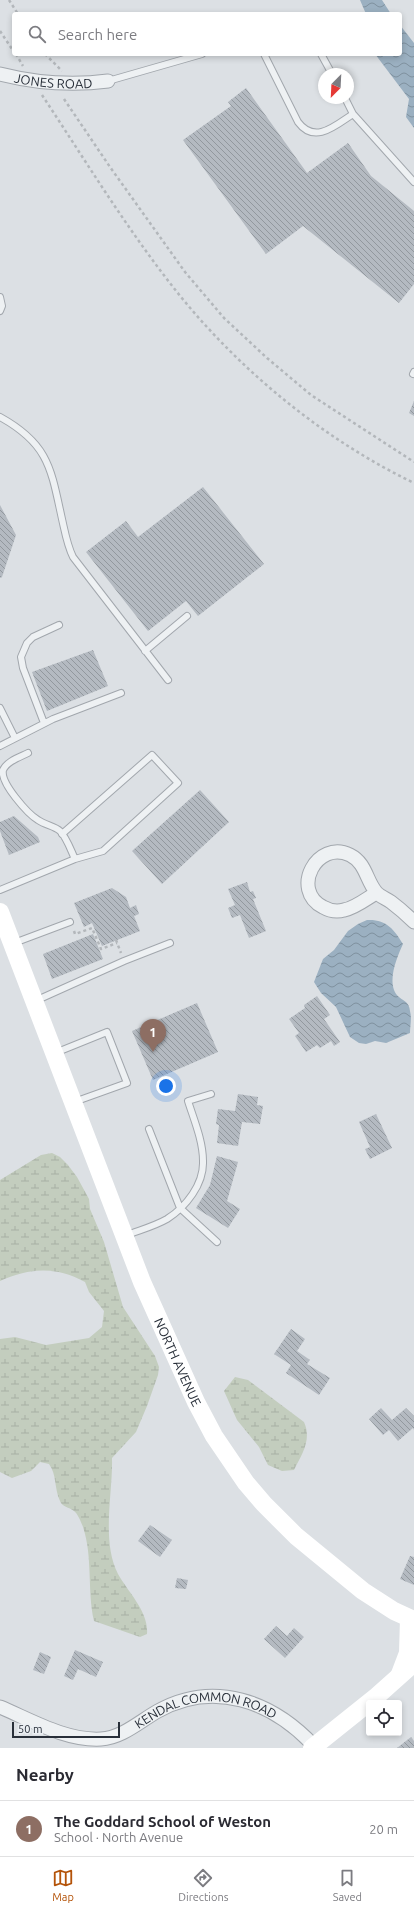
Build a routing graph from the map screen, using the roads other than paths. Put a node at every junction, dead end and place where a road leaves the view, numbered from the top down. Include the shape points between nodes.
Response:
1 (195, 56) edge
2 (265, 56) edge
3 (322, 56) edge
4 (329, 68) edge
5 (0, 74) edge
6 (108, 81) joint
7 (348, 104) edge
8 (353, 114) junction
9 (414, 182) edge
10 (0, 298) edge
11 (0, 310) edge
12 (0, 417) edge
13 (187, 616) dead end
14 (59, 625) dead end
15 (145, 651) junction
16 (168, 680) dead end
17 (121, 693) dead end
18 (0, 708) edge
19 (2, 719) edge
20 (44, 723) junction
21 (15, 738) junction
22 (0, 746) edge
23 (28, 753) dead end
24 (62, 834) junction
25 (75, 859) junction
26 (0, 890) edge
27 (376, 893) junction
28 (0, 912) edge
29 (70, 922) road end
30 (414, 922) edge
31 (9, 941) junction
32 (170, 943) dead end
33 (34, 1002) junction
34 (54, 1054) junction
35 (211, 1094) dead end
36 (72, 1103) junction
37 (149, 1129) dead end
38 (180, 1208) junction
39 (123, 1237) junction
40 (217, 1242) dead end
41 (412, 1619) edge
42 (414, 1663) edge
43 (397, 1678) junction
44 (0, 1707) edge
45 (313, 1747) edge

1 - 6 lane
2 - 8 lane via 298,122 305,130 322,133
3 - 4 lane
5 - 6 street, JONES ROAD via 33,81 71,84
7 - 8 lane
8 - 9 lane
10 - 11 lane
12 - 15 lane via 17,428 46,460 52,474 70,550 77,563
13 - 15 lane
14 - 20 lane via 32,637 21,657
15 - 16 lane
17 - 20 lane
18 - 19 lane
19 - 21 lane
20 - 21 lane
21 - 22 lane
23 - 24 lane via 4,767 4,782 31,815
24 - 25 lane
24 - 25 lane via 152,755 178,783 102,851
25 - 26 lane
27 - 27 street via 364,868 349,855 336,852 323,856 310,871 308,884 312,896 326,909 345,910
27 - 30 street via 398,907
28 - 31 main road, NORTH AVENUE
29 - 31 lane
31 - 33 main road, NORTH AVENUE
32 - 33 lane
33 - 34 main road, NORTH AVENUE
34 - 36 main road, NORTH AVENUE
34 - 36 lane via 106,1032 127,1083
35 - 38 lane via 188,1101 200,1140 203,1169 197,1187
36 - 39 main road, NORTH AVENUE
37 - 38 lane
38 - 39 lane via 161,1222
38 - 40 lane
39 - 41 main road, NORTH AVENUE via 196,1402 242,1478 268,1509 324,1561 374,1599
41 - 43 main road via 408,1653
42 - 43 main road
43 - 45 main road
44 - 45 street, KENDAL COMMON ROAD via 73,1736 102,1739 127,1730 159,1710 180,1701 205,1695 226,1696 248,1702 273,1714 297,1730

